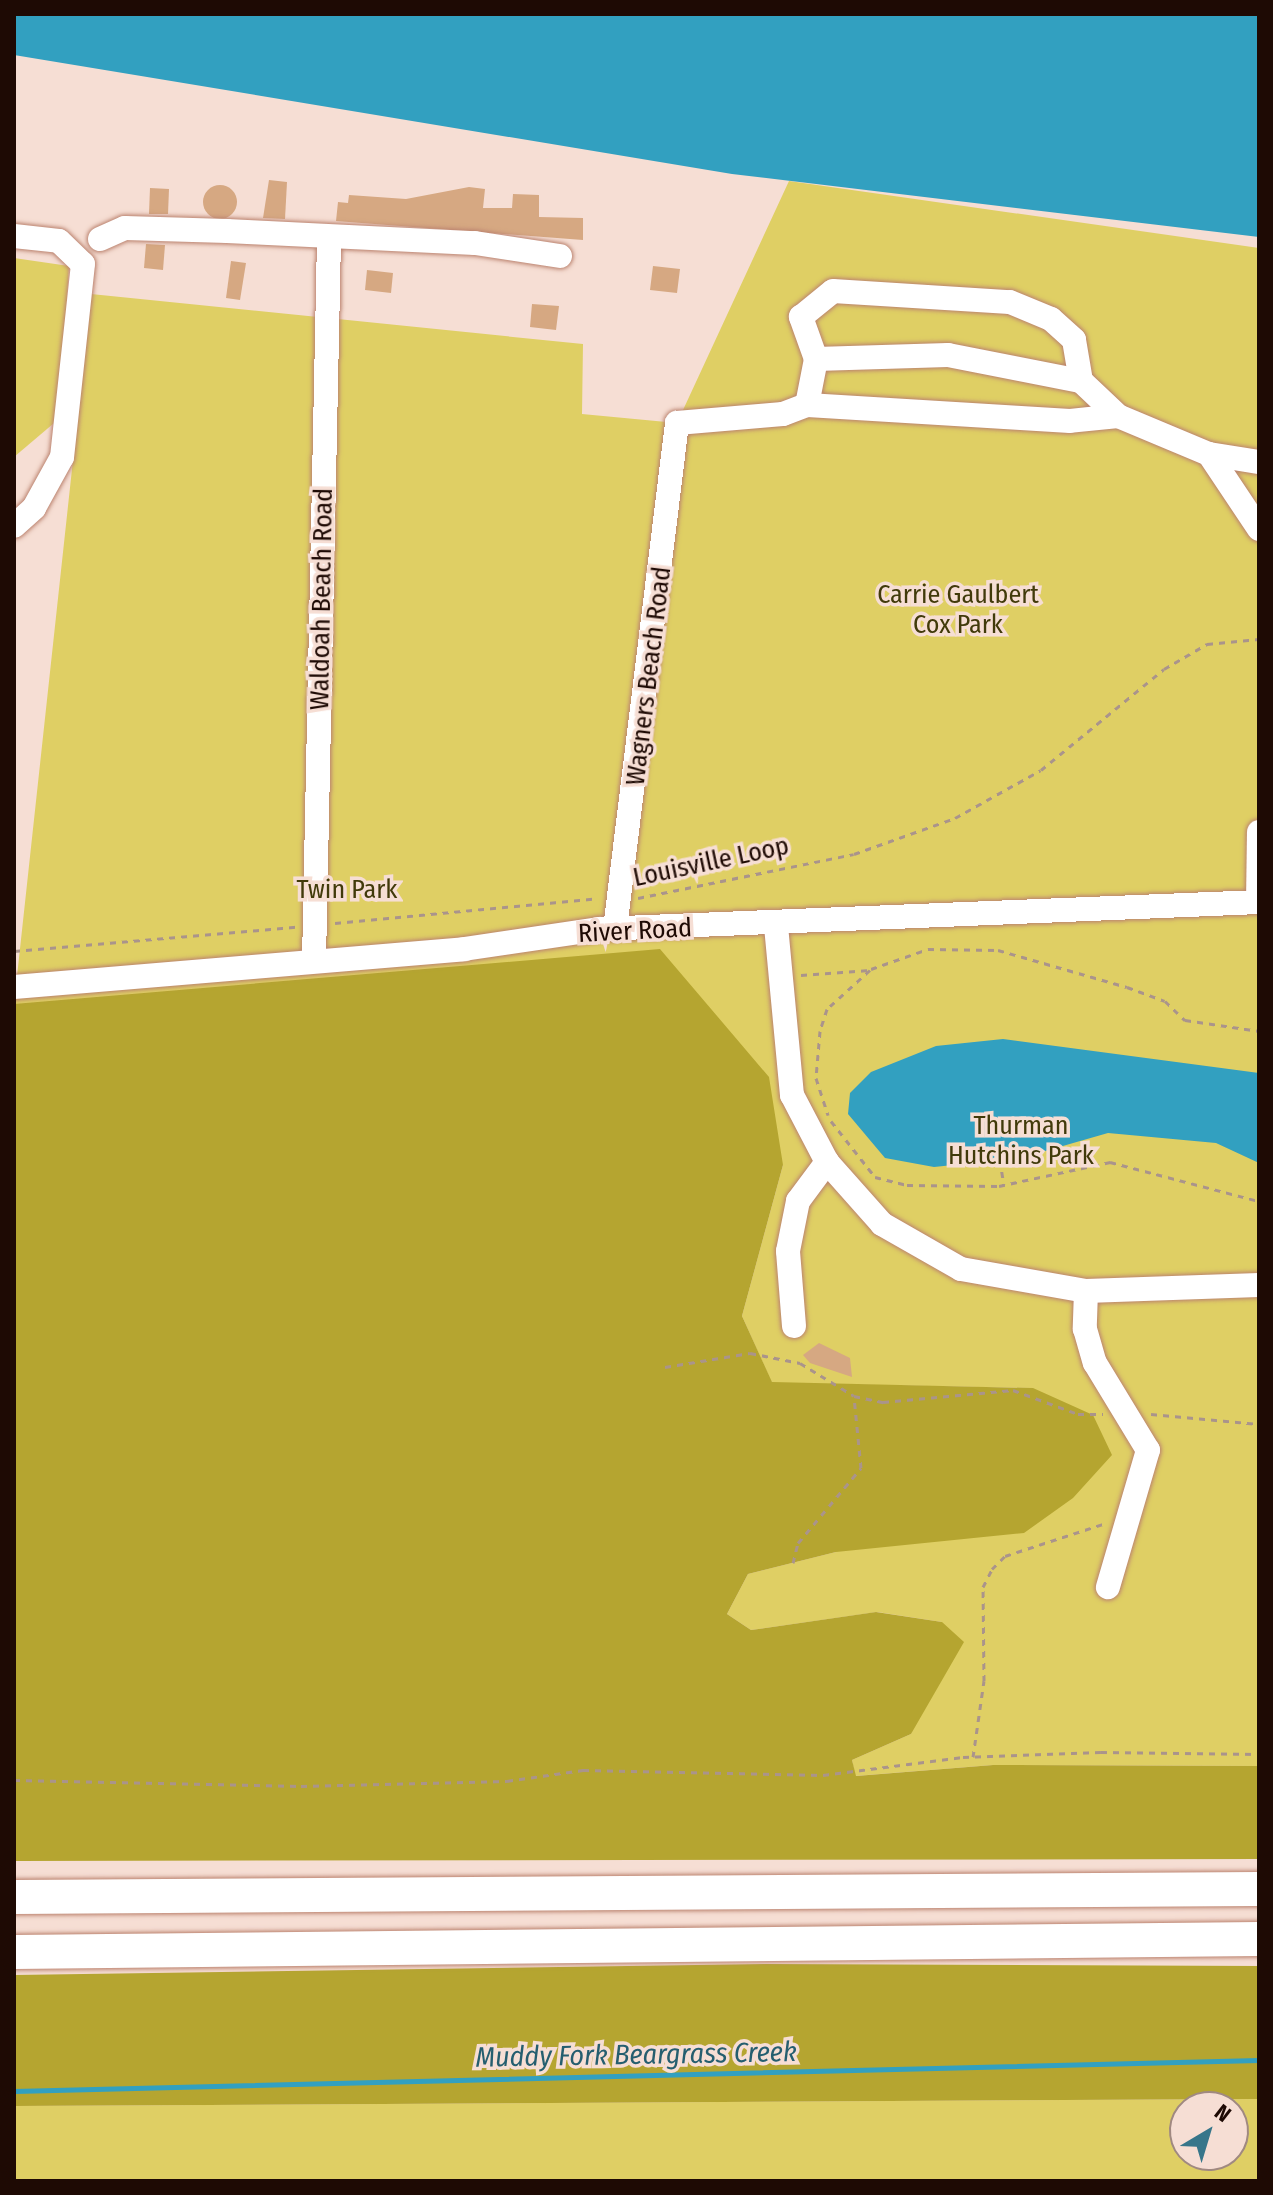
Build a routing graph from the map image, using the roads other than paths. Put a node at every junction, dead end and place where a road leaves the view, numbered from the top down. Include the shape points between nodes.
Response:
1 (14, 236) edge
2 (329, 237) junction
3 (100, 239) dead end
4 (560, 256) dead end
5 (816, 359) junction
6 (1081, 381) junction
7 (807, 405) junction
8 (1118, 416) junction
9 (1209, 454) junction
10 (1259, 462) edge
11 (1257, 520) edge
12 (14, 526) edge
13 (1259, 832) edge
14 (1259, 902) edge
15 (776, 926) junction
16 (615, 929) junction
17 (314, 961) junction
18 (14, 987) edge
19 (827, 1162) junction
20 (1259, 1285) edge
21 (1086, 1291) junction
22 (794, 1326) dead end
23 (1108, 1587) dead end
24 (1259, 1889) edge
25 (14, 1897) edge
26 (1259, 1939) edge
27 (14, 1952) edge

1 - 12 street via 59,241 83,264 62,457 34,508
2 - 3 street via 125,228
2 - 4 street via 542,248
2 - 17 street, Waldoah Beach Road
5 - 6 street via 948,355
5 - 6 street via 801,317 833,291 1010,302 1051,319 1074,340
5 - 7 street
6 - 8 street
7 - 8 street via 1070,421
7 - 16 street, Wagners Beach Road via 783,414 677,423
8 - 9 street
9 - 10 street
9 - 11 street
13 - 14 street
14 - 15 street, River Road
15 - 16 street, River Road
15 - 19 street via 792,1095
16 - 17 street, River Road
17 - 18 street, River Road
19 - 21 street via 882,1224 961,1269
19 - 22 street via 798,1201 788,1251
20 - 21 street
21 - 23 street via 1085,1329 1095,1363 1148,1450
24 - 25 highway
26 - 27 highway

